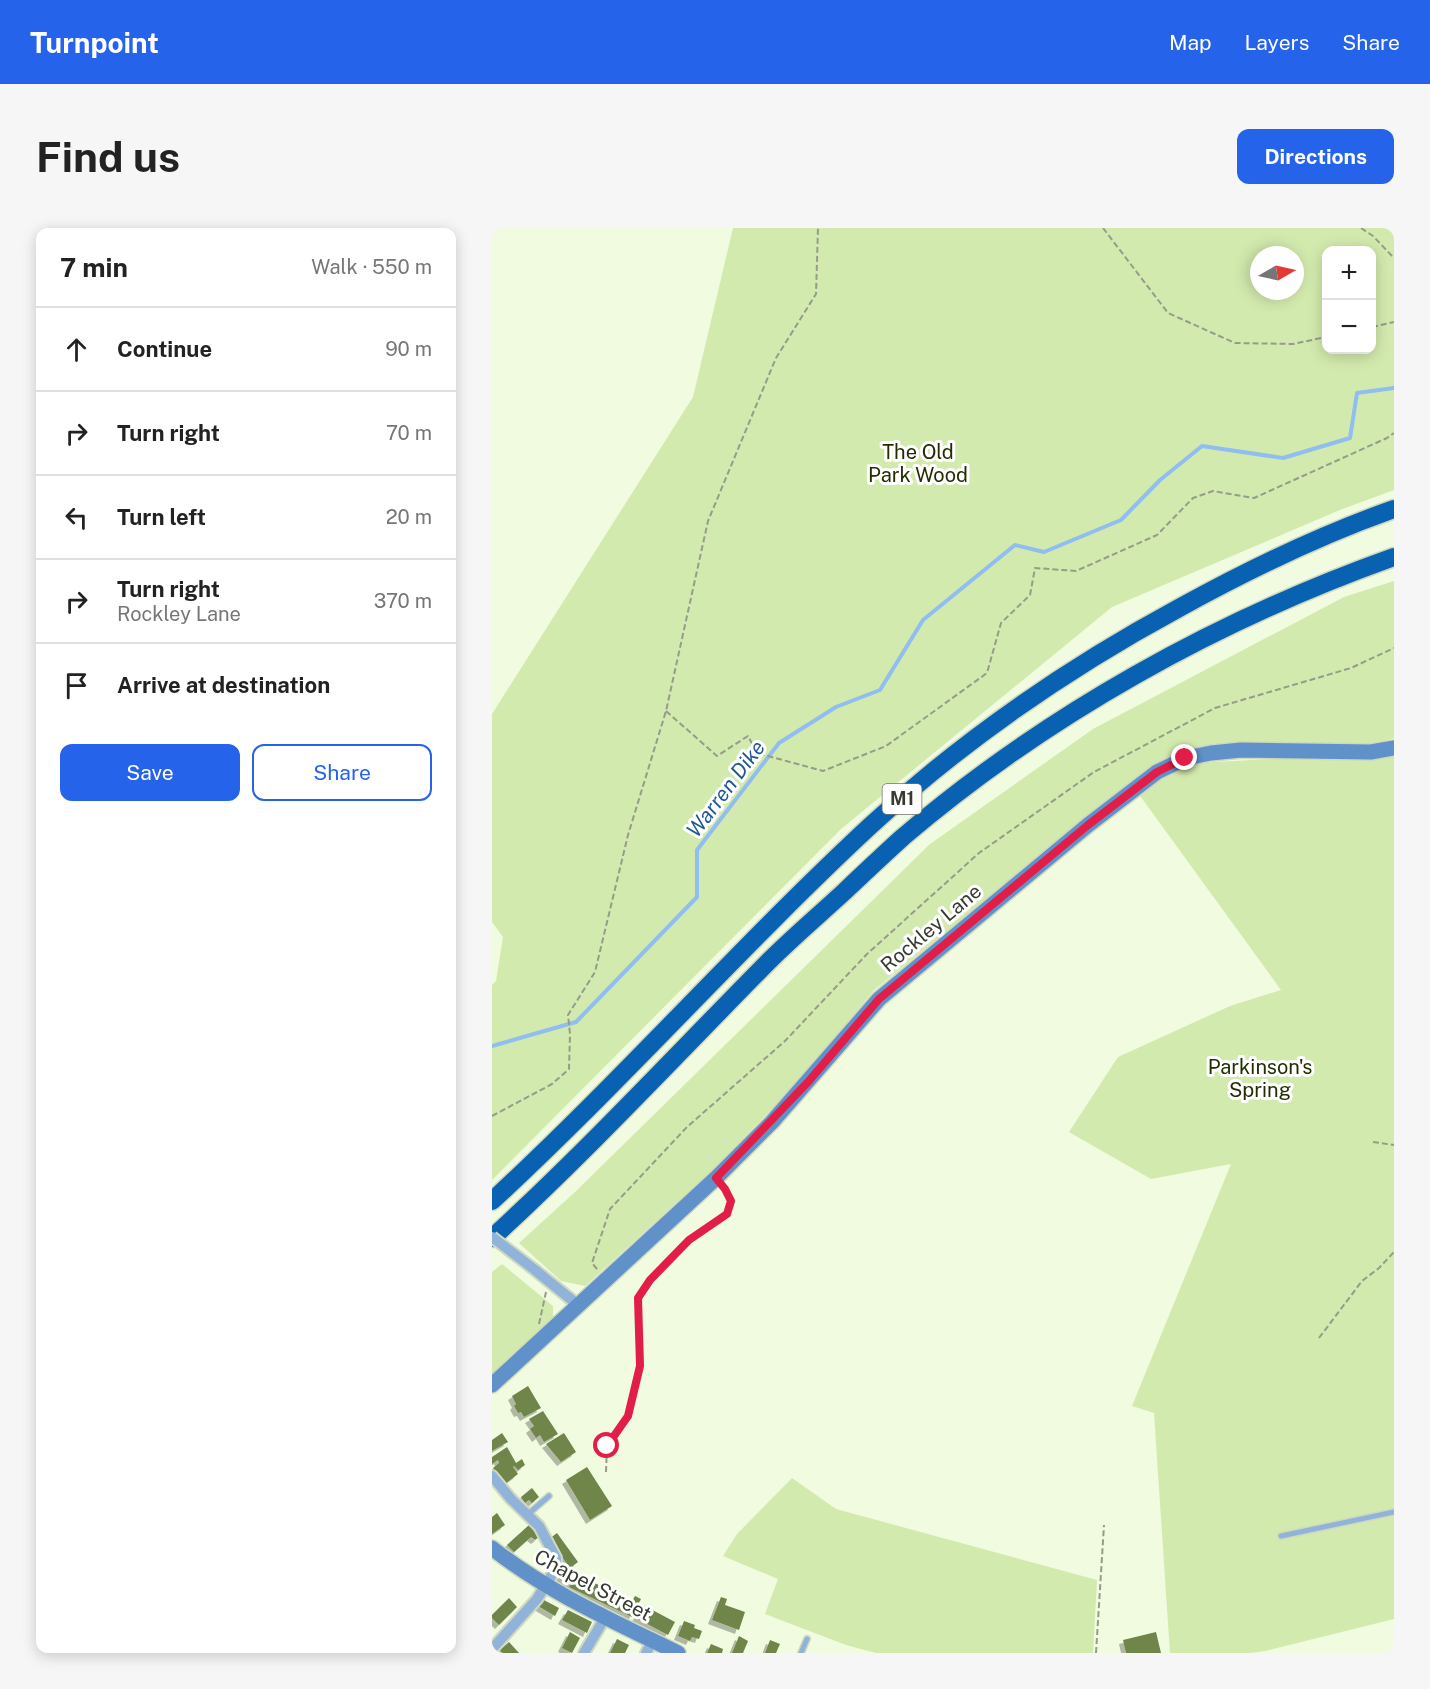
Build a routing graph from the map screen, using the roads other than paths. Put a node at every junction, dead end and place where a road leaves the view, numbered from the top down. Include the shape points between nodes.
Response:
1 (1394, 509) edge
2 (1394, 557) edge
3 (1394, 748) edge
4 (492, 1201) edge
5 (492, 1238) edge
6 (578, 1305) junction
7 (492, 1385) edge
8 (492, 1476) edge
9 (549, 1496) dead end
10 (1394, 1512) edge
11 (527, 1515) junction
12 (1281, 1536) dead end
13 (492, 1548) edge
14 (545, 1586) junction
15 (606, 1616) junction
16 (807, 1639) dead end
17 (650, 1647) edge
18 (492, 1649) edge
19 (584, 1653) edge
20 (678, 1653) edge
21 (801, 1653) edge

1 - 4 highway, M1 via 1223,583 1061,678 961,750 871,825 755,936 544,1153
2 - 5 highway, M1 via 1235,623 1152,667 1057,723 957,795 903,837 770,960 557,1178
3 - 6 street, Rockley Lane via 1371,752 1211,753 1185,758 1157,772 879,999 808,1082 716,1178
5 - 6 street, bridge
6 - 7 street, Rockley Lane
8 - 11 street
9 - 11 lane
10 - 12 lane
11 - 14 street via 539,1526 556,1558 555,1570
13 - 14 street, Chapel Street
14 - 15 street, Chapel Street
14 - 18 street
15 - 17 street, Chapel Street
15 - 19 street
16 - 21 lane
17 - 20 street, Chapel Street

